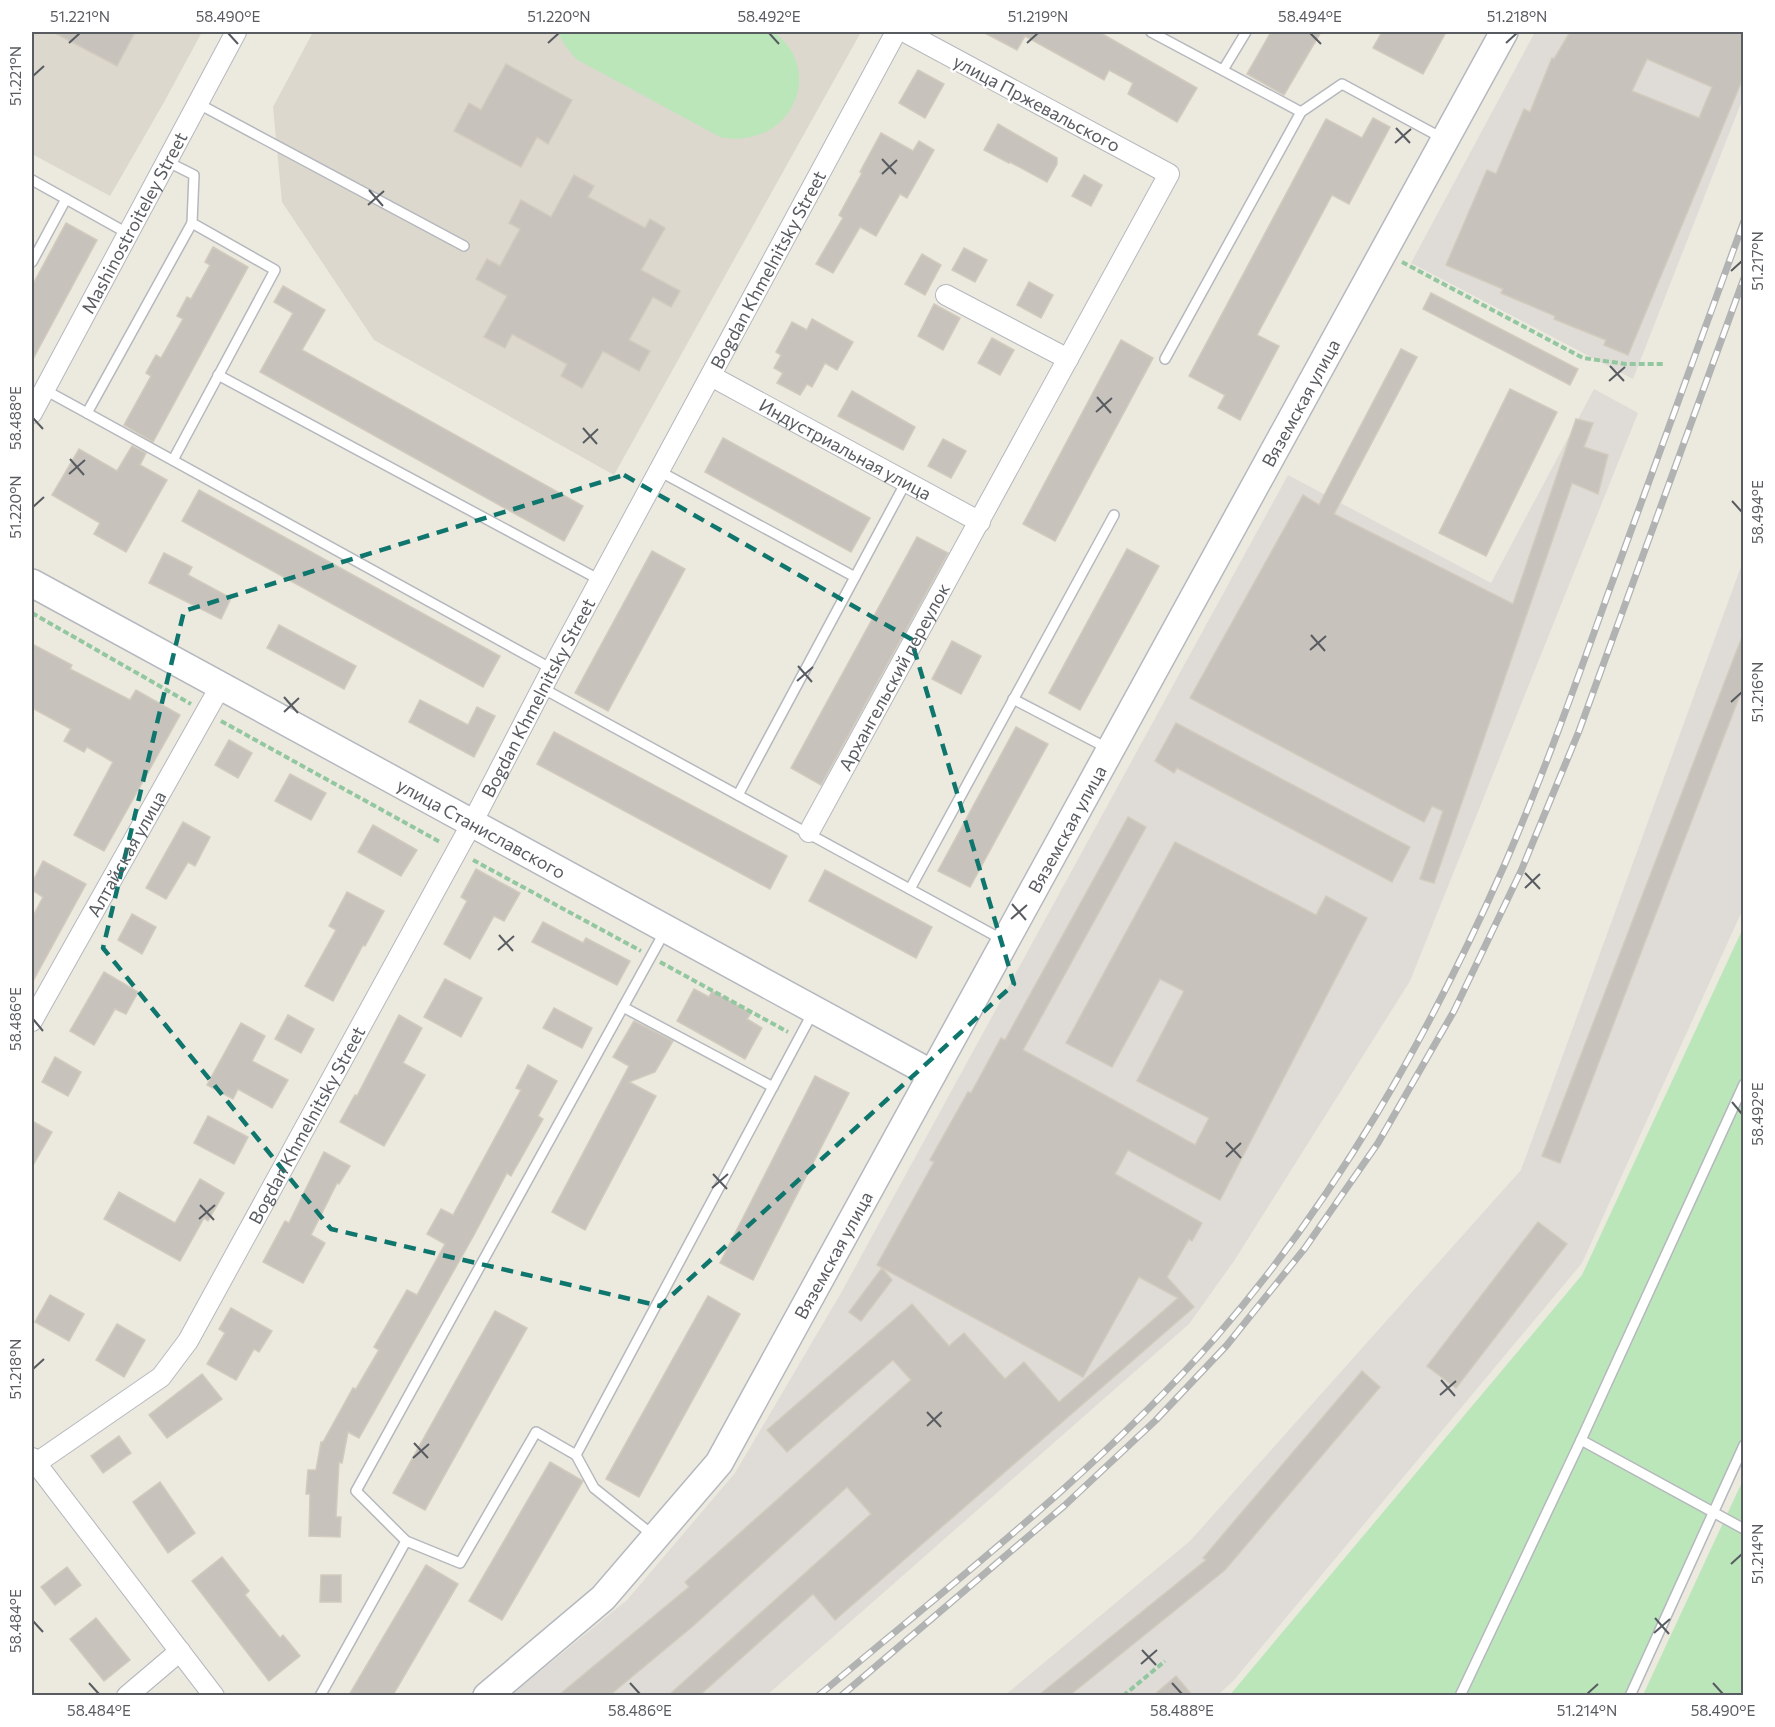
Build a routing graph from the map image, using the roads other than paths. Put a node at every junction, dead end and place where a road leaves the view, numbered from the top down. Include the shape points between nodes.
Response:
1 (236, 32) edge
2 (896, 32) edge
3 (905, 32) edge
4 (1151, 32) edge
5 (1246, 32) edge
6 (1504, 32) edge
7 (1223, 70) junction
8 (197, 103) junction
9 (1301, 112) junction
10 (1445, 140) junction
11 (166, 161) junction
12 (1168, 174) joint
13 (32, 180) edge
14 (66, 199) junction
15 (192, 222) junction
16 (128, 233) junction
17 (464, 246) dead end
18 (32, 262) edge
19 (946, 295) dead end
20 (1068, 359) junction
21 (1165, 359) dead end
22 (218, 375) junction
23 (711, 376) junction
24 (36, 403) edge
25 (87, 413) junction
26 (173, 460) junction
27 (659, 471) junction
28 (906, 482) junction
29 (1114, 515) dead end
30 (980, 522) junction
31 (855, 577) junction
32 (600, 580) junction
33 (32, 583) edge
34 (552, 669) junction
35 (220, 687) junction
36 (542, 688) junction
37 (1013, 699) junction
38 (1110, 749) junction
39 (738, 795) junction
40 (472, 823) junction
41 (809, 832) junction
42 (910, 889) junction
43 (666, 929) junction
44 (1005, 941) junction
45 (623, 1007) junction
46 (814, 1010) junction
47 (32, 1021) edge
48 (932, 1074) junction
49 (1743, 1084) edge
50 (773, 1087) junction
51 (1581, 1440) junction
52 (1743, 1445) edge
53 (576, 1455) junction
54 (33, 1463) edge
55 (1712, 1513) junction
56 (1743, 1529) edge
57 (655, 1537) junction
58 (406, 1541) junction
59 (180, 1651) junction
60 (127, 1695) edge
61 (214, 1695) edge
62 (320, 1695) edge
63 (487, 1695) edge
64 (1460, 1695) edge
65 (1630, 1695) edge

1 - 8 street, Mashinostroiteley Street
2 - 23 street, Bogdan Khmelnitsky Street
3 - 12 street, улица Пржевальского
4 - 7 lane
5 - 7 lane
6 - 10 main road, Вяземская улица
7 - 9 lane
8 - 11 street, Mashinostroiteley Street
8 - 17 lane
9 - 10 lane via 1342,84
9 - 21 lane
10 - 38 main road, Вяземская улица
11 - 15 lane via 194,175
11 - 16 street, Mashinostroiteley Street
12 - 20 street, Архангельский переулок
13 - 14 lane
14 - 16 lane
14 - 18 lane
15 - 22 lane via 275,270
15 - 25 lane
16 - 24 street, Mashinostroiteley Street
19 - 20 street
20 - 30 street, Архангельский переулок
22 - 26 lane
22 - 32 lane
23 - 27 street, Bogdan Khmelnitsky Street
23 - 28 street, Индустриальная улица
24 - 25 lane
25 - 26 lane
26 - 34 lane
27 - 31 lane
27 - 32 street, Bogdan Khmelnitsky Street
28 - 30 street, Индустриальная улица
28 - 31 lane
29 - 37 lane
30 - 41 street, Архангельский переулок
31 - 39 lane
32 - 34 street, Bogdan Khmelnitsky Street
33 - 35 main road, улица Станиславского
34 - 36 street, Bogdan Khmelnitsky Street
35 - 40 main road, улица Станиславского
35 - 47 street, Алтайская улица
36 - 39 lane
36 - 40 street, Bogdan Khmelnitsky Street
37 - 38 lane
37 - 42 lane
38 - 44 main road, Вяземская улица
39 - 41 lane
40 - 43 main road, улица Станиславского
40 - 54 street, Bogdan Khmelnitsky Street via 188,1341 161,1377
41 - 42 lane
42 - 44 lane
43 - 45 lane
43 - 46 main road, улица Станиславского
44 - 48 main road, Вяземская улица
45 - 50 lane
45 - 58 lane via 356,1491
46 - 48 main road, улица Станиславского
46 - 50 lane
48 - 57 main road, Вяземская улица via 719,1463
49 - 51 lane
50 - 53 lane
51 - 55 lane
51 - 64 lane
52 - 55 lane
53 - 57 lane via 594,1488
53 - 58 lane via 536,1432 460,1563
54 - 59 street
55 - 56 lane
55 - 65 lane
57 - 63 main road, Вяземская улица via 603,1598
58 - 62 lane
59 - 60 street
59 - 61 street

